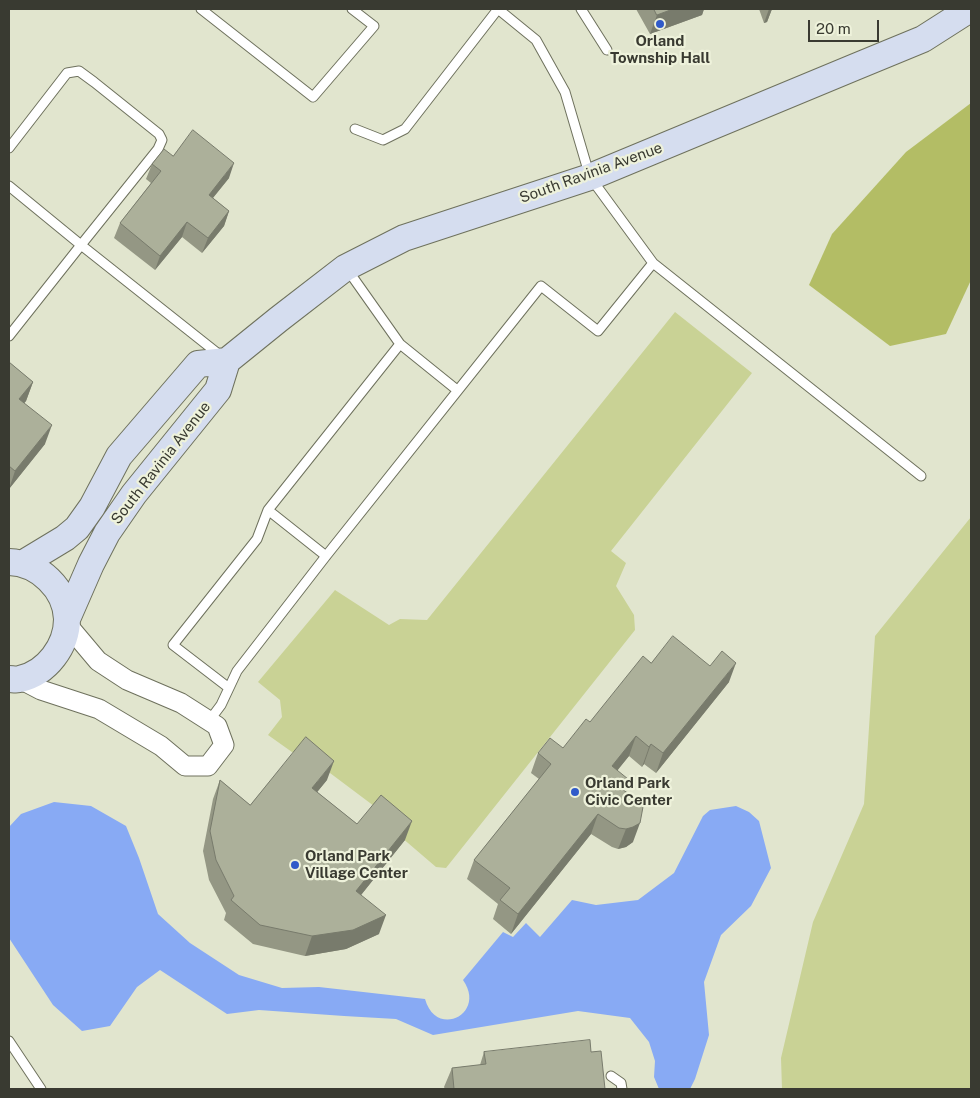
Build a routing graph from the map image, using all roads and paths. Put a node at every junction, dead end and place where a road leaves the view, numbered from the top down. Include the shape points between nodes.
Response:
1 (201, 9) edge
2 (352, 9) edge
3 (498, 9) edge
4 (581, 9) edge
5 (970, 9) edge
6 (607, 50) dead end
7 (355, 129) dead end
8 (9, 148) edge
9 (590, 177) junction
10 (9, 186) edge
11 (81, 245) junction
12 (653, 263) junction
13 (345, 268) junction
14 (9, 336) edge
15 (400, 344) junction
16 (227, 361) junction
17 (457, 390) junction
18 (921, 476) dead end
19 (268, 510) junction
20 (326, 556) junction
21 (13, 562) edge
22 (66, 621) junction
23 (15, 679) edge
24 (229, 688) junction
25 (209, 721) junction
26 (9, 1041) edge
27 (612, 1076) dead end
28 (41, 1089) edge
29 (622, 1089) edge

1 - 2 lane via 313,97 374,26
3 - 7 lane via 405,130 384,140
3 - 9 lane via 536,40 564,92
4 - 6 lane
5 - 9 street, South Ravinia Avenue via 923,38
8 - 11 lane via 68,74 79,71 159,134 162,140 158,149
9 - 12 lane
9 - 13 street, South Ravinia Avenue via 404,238
10 - 11 lane
11 - 14 lane
11 - 16 lane
12 - 17 lane via 598,331 540,286
12 - 18 lane
13 - 15 lane
13 - 16 street, South Ravinia Avenue
15 - 17 lane
15 - 19 lane
16 - 21 street, South Ravinia Avenue via 198,364 119,456 77,528 65,538
16 - 22 street, South Ravinia Avenue via 218,390 134,494 107,533
17 - 20 lane
19 - 20 lane
19 - 24 lane via 257,539 173,645
20 - 24 lane via 237,671
21 - 22 street via 41,572 54,585 63,601
22 - 23 street, South Ravinia Avenue via 64,639 54,657 39,671
22 - 25 street via 98,661 126,680 181,703
23 - 25 street via 99,709 161,746 185,766 208,766 224,745 217,726
24 - 25 lane
26 - 28 lane
27 - 29 lane via 621,1083

